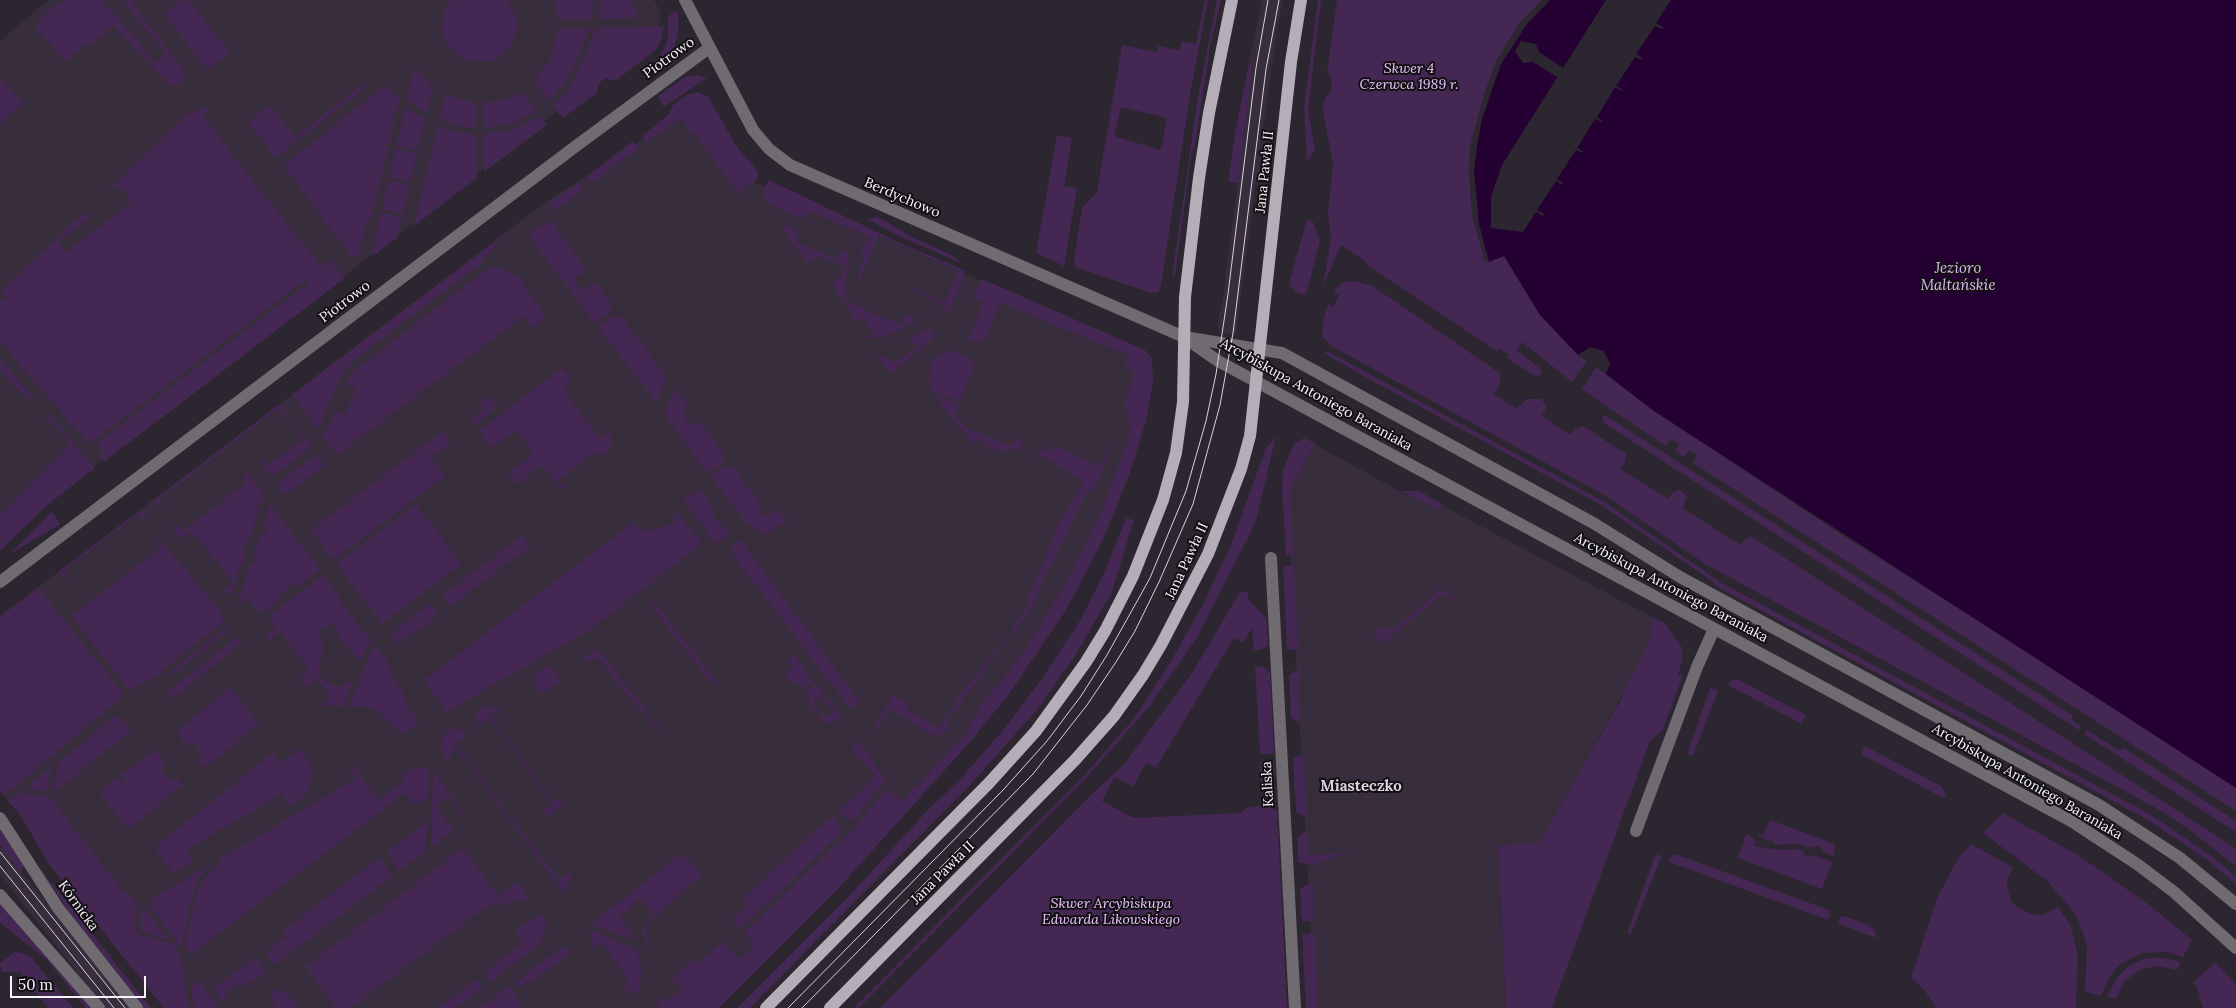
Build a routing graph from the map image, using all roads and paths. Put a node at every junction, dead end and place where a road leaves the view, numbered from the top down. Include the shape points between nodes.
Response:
1 (685, 0) edge
2 (1232, 0) edge
3 (1301, 0) edge
4 (709, 48) junction
5 (1184, 337) junction
6 (1258, 348) junction
7 (1256, 382) junction
8 (1271, 558) dead end
9 (0, 582) edge
10 (1714, 629) junction
11 (0, 818) edge
12 (1636, 831) dead end
13 (0, 895) edge
14 (2236, 904) edge
15 (2236, 948) edge
16 (99, 1008) edge
17 (137, 1008) edge
18 (766, 1008) edge
19 (830, 1008) edge
20 (1296, 1008) edge

1 - 4 street, Berdychowo
2 - 5 main road via 1204,146 1185,297
3 - 6 main road, Jana Pawła II
4 - 5 street, Berdychowo via 753,130 769,150 790,165
4 - 9 street, Piotrowo
5 - 6 street, Arcybiskupa Antoniego Baraniaka
5 - 7 street, Arcybiskupa Antoniego Baraniaka
5 - 18 main road via 1180,426 1163,500 1132,576 1086,662 1015,755
6 - 7 main road, Jana Pawła II
6 - 14 street, Arcybiskupa Antoniego Baraniaka via 1290,357 1595,524 1680,577 2099,805 2180,858
7 - 10 street, Arcybiskupa Antoniego Baraniaka
7 - 19 main road, Jana Pawła II via 1250,436 1226,511 1191,590 1143,675 1114,716 1075,760
8 - 20 street, Kaliska
10 - 12 street
10 - 15 street, Arcybiskupa Antoniego Baraniaka via 2086,830 2174,892
11 - 17 street, Kórnicka via 58,908
13 - 16 street

